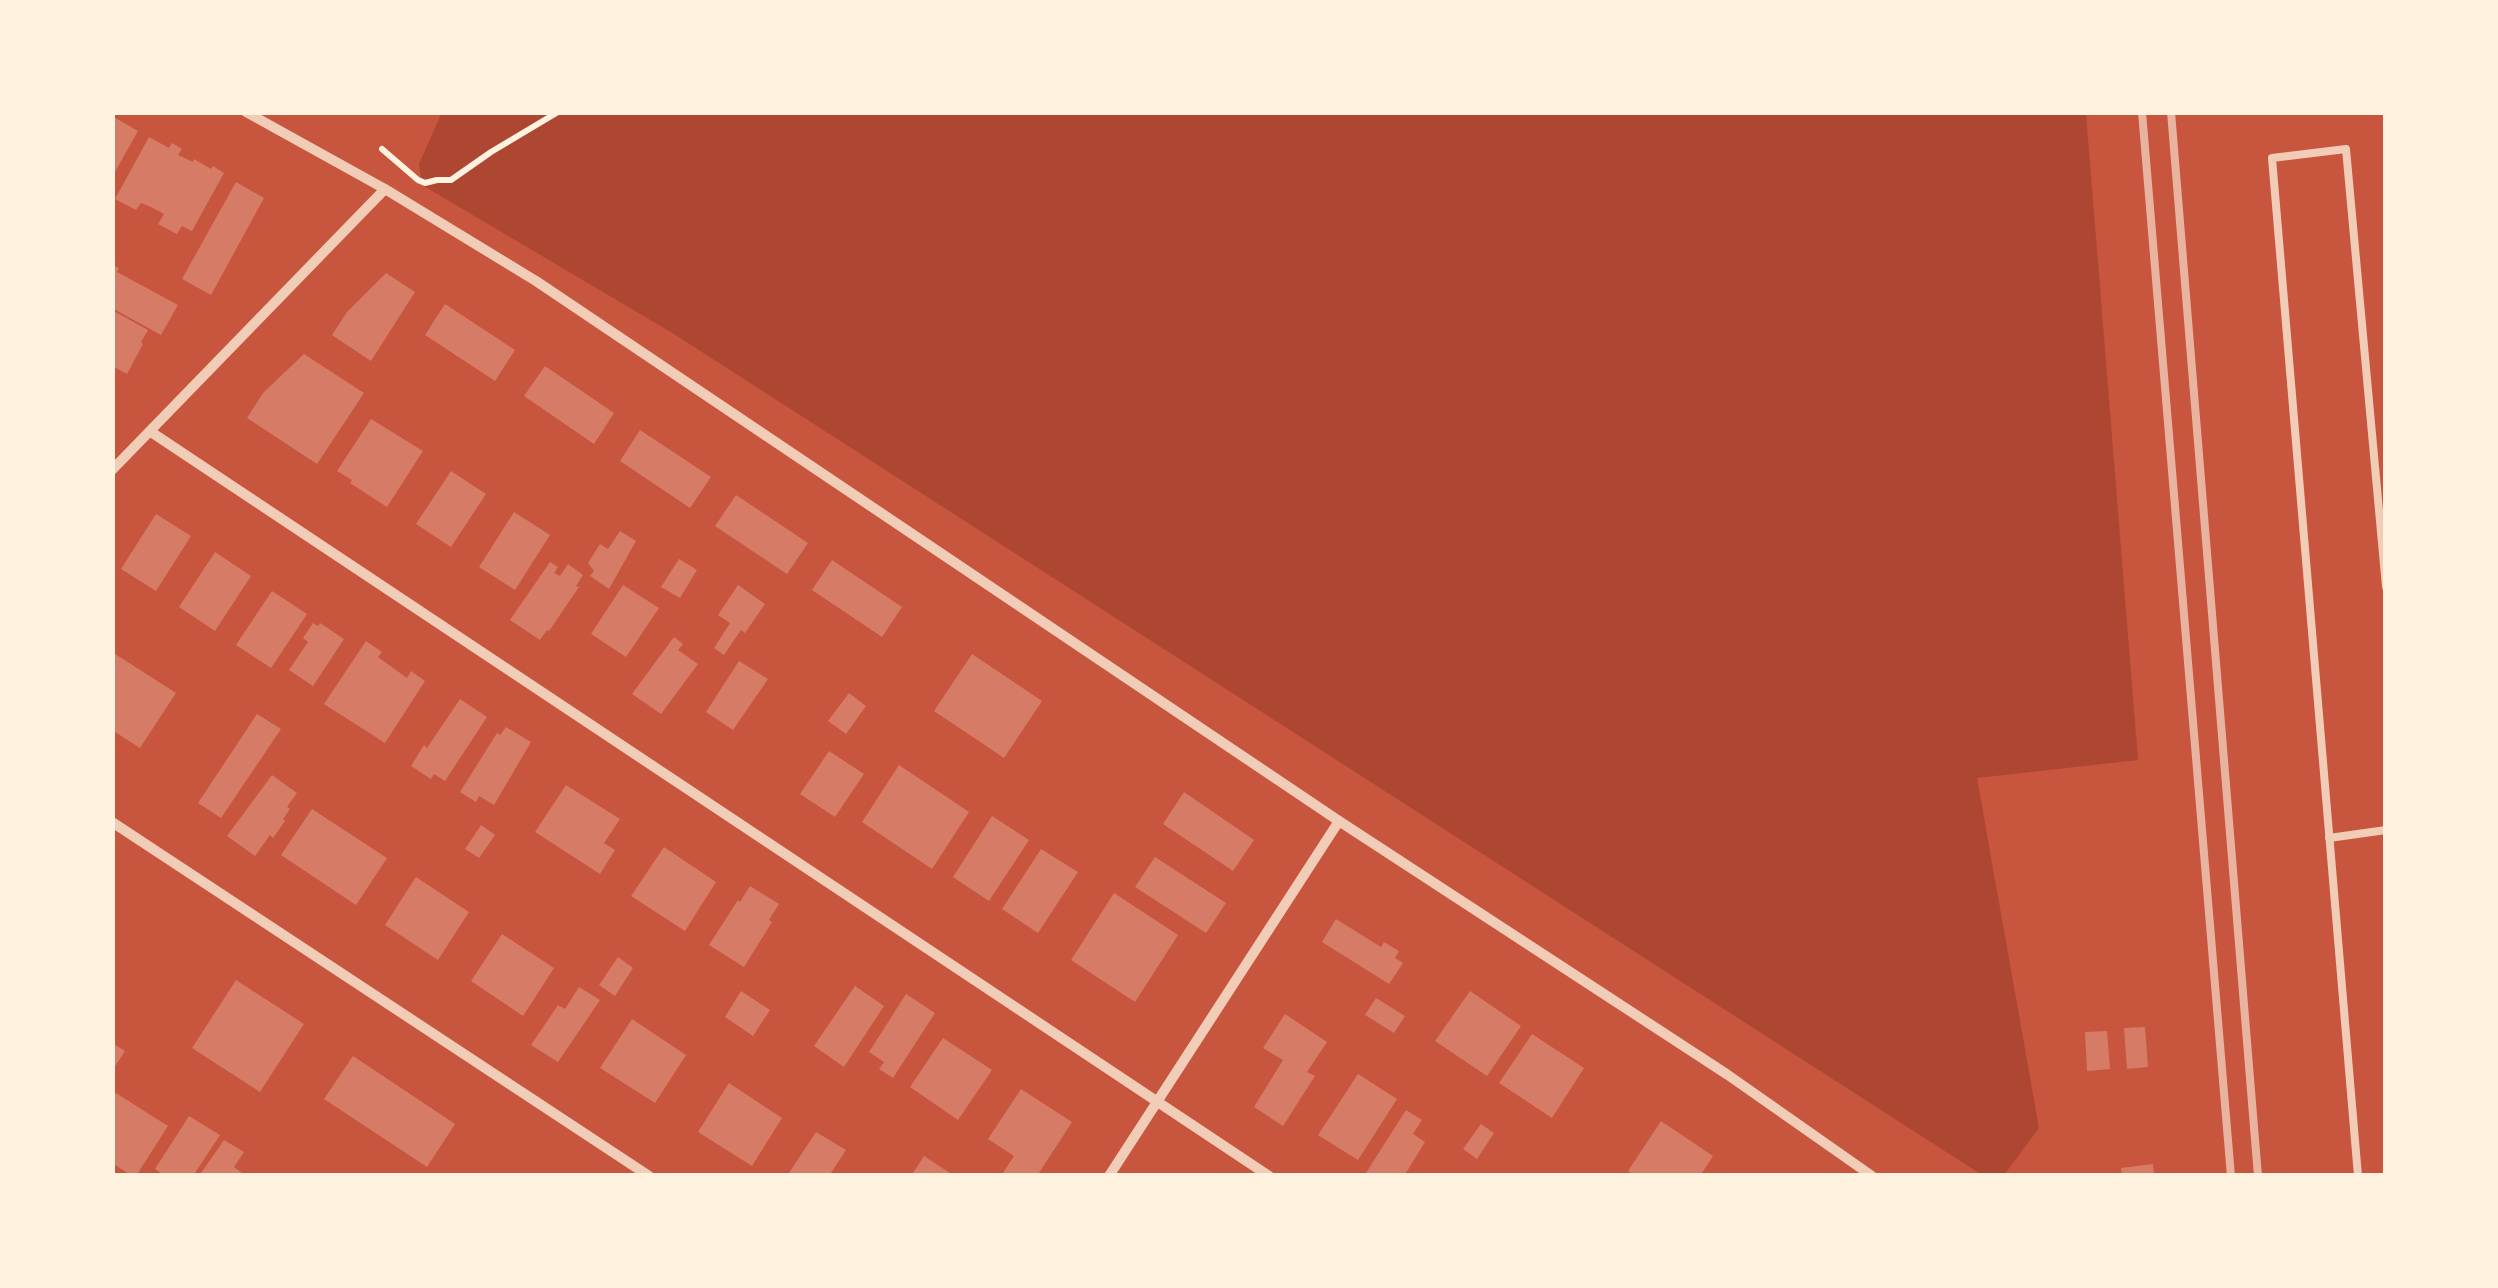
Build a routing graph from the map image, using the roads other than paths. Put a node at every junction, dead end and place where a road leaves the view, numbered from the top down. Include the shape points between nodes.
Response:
1 (246, 112) edge
2 (386, 189) junction
3 (151, 432) junction
4 (112, 470) edge
5 (2386, 586) edge
6 (112, 822) edge
7 (1339, 822) junction
8 (2386, 830) edge
9 (2329, 838) junction
10 (1158, 1101) junction
11 (649, 1176) edge
12 (1109, 1176) edge
13 (1269, 1176) edge
14 (1872, 1176) edge
15 (2358, 1176) edge

1 - 2 street
2 - 3 street
2 - 7 street via 536,281
3 - 4 street
3 - 10 street
5 - 9 lane via 2346,150 2272,158
6 - 11 street
7 - 10 street
7 - 14 street
8 - 9 lane
9 - 15 lane
10 - 12 street
10 - 13 street

